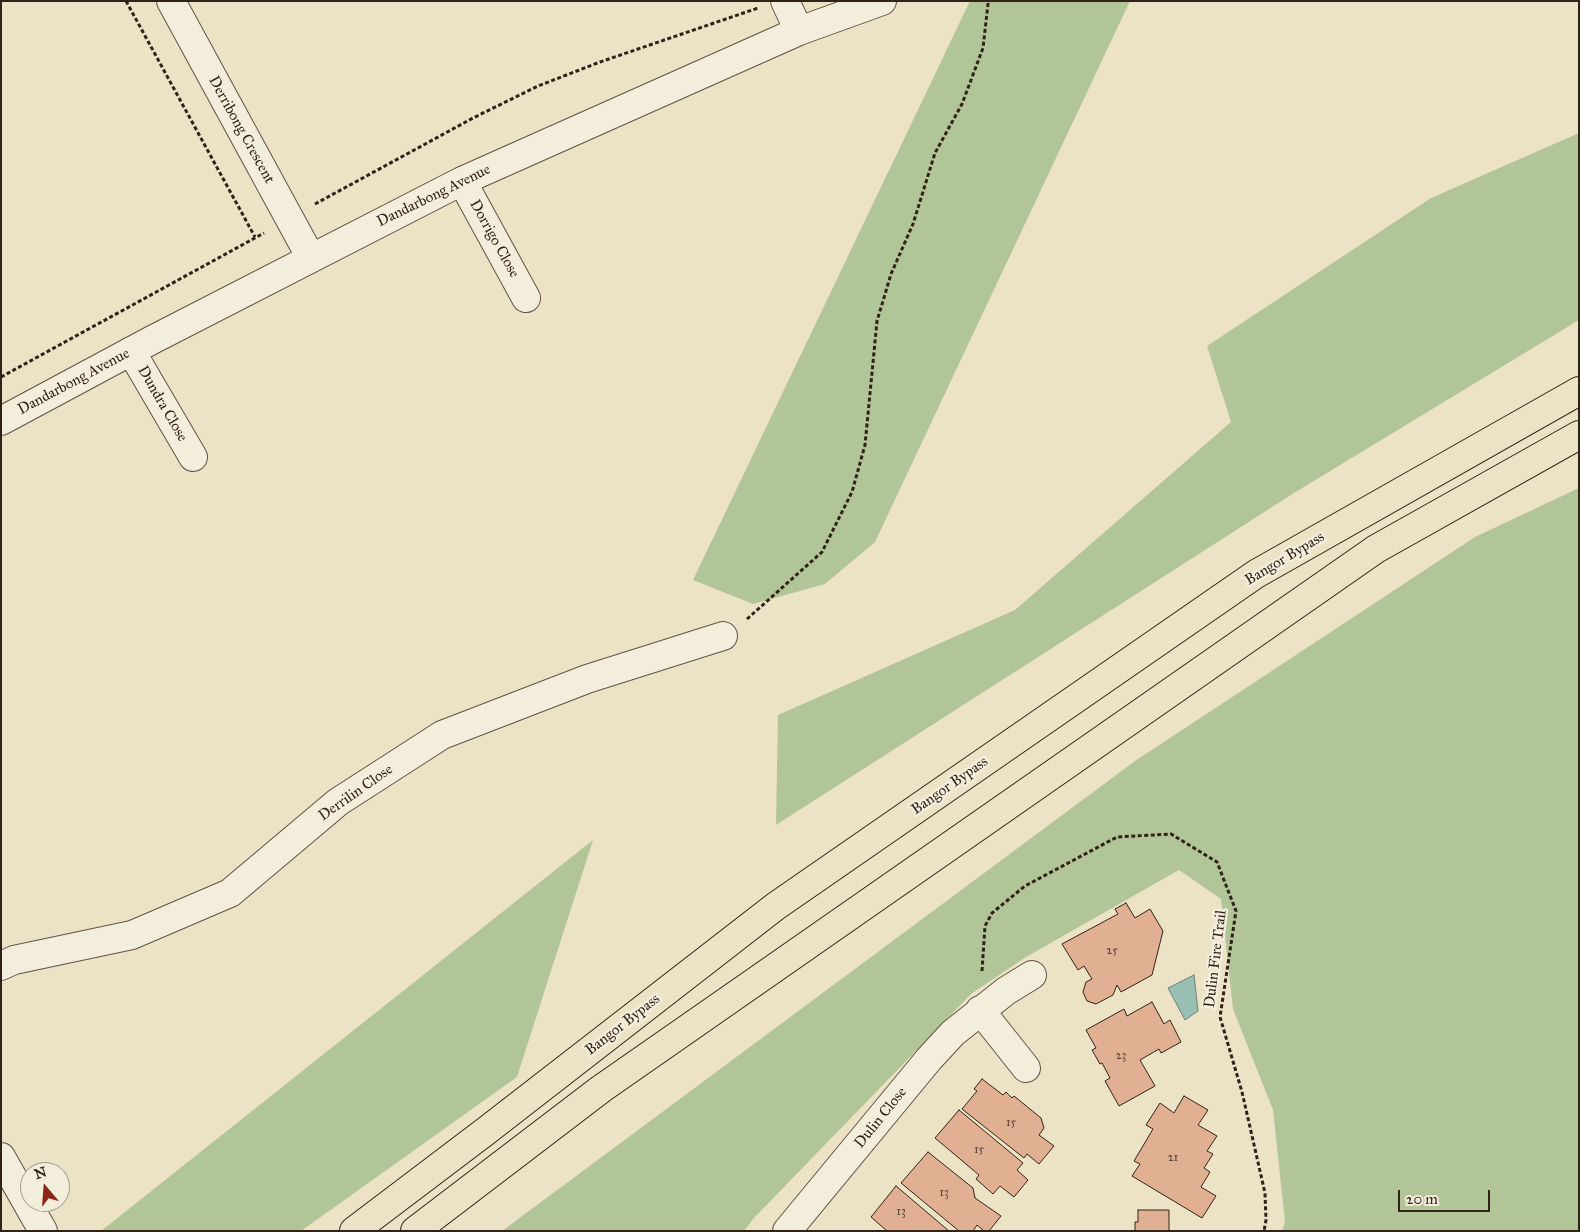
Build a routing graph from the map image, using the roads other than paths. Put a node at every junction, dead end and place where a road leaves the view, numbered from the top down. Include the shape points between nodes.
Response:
1 (171, 1) edge
2 (882, 1) edge
3 (772, 4) edge
4 (799, 30) junction
5 (462, 181) junction
6 (311, 258) junction
7 (526, 298) dead end
8 (131, 351) junction
9 (1579, 392) edge
10 (1, 421) edge
11 (1579, 435) edge
12 (193, 457) dead end
13 (723, 636) road end
14 (1, 966) edge
15 (1032, 975) dead end
16 (980, 1010) junction
17 (1026, 1068) dead end
18 (1, 1157) edge
19 (43, 1231) edge
20 (354, 1231) edge
21 (415, 1231) edge
22 (787, 1231) edge

1 - 6 street, Derribong Crescent
2 - 4 street, Dandarbong Avenue
3 - 4 street
4 - 5 street, Dandarbong Avenue
5 - 6 street, Dandarbong Avenue
5 - 7 street, Dorrigo Close
6 - 8 street, Dandarbong Avenue
8 - 10 street, Dandarbong Avenue
8 - 12 street, Dundra Close
9 - 20 main road, Bangor Bypass via 1256,574 776,906
11 - 21 main road via 1376,549 601,1089
13 - 14 street, Derrilin Close via 587,679 442,735 338,802 230,892 132,935 14,960
15 - 16 street, Dulin Close
16 - 17 street
16 - 22 street, Dulin Close via 929,1059
18 - 19 street

